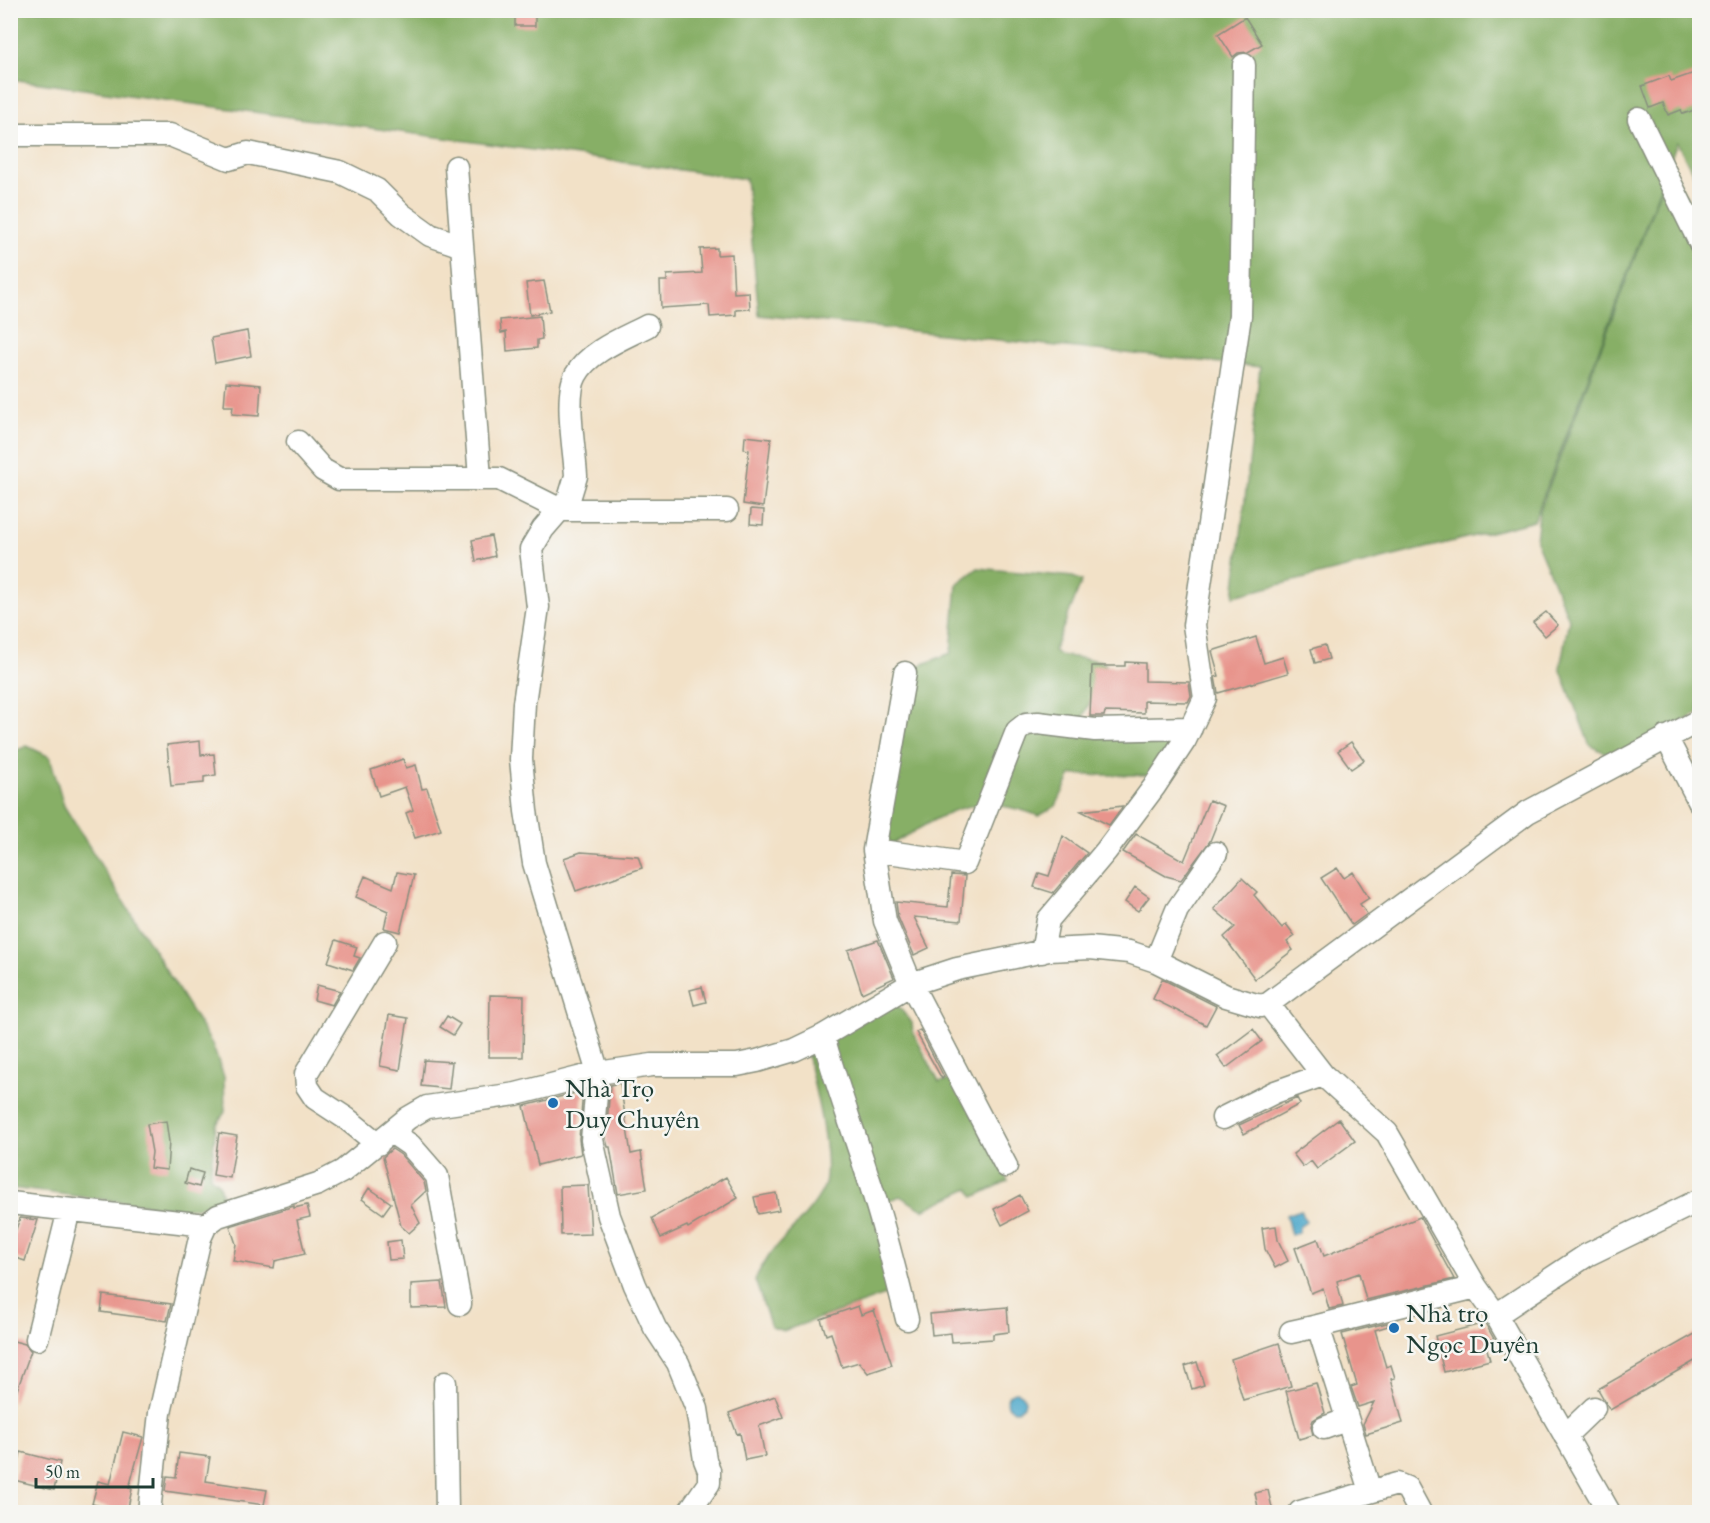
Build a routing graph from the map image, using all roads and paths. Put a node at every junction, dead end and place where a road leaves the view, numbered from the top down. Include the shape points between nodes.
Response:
1 (1244, 65) dead end
2 (1639, 119) dead end
3 (10, 135) edge
4 (456, 167) dead end
5 (1700, 243) edge
6 (462, 246) junction
7 (647, 326) dead end
8 (298, 442) dead end
9 (480, 478) junction
10 (561, 510) junction
11 (727, 510) dead end
12 (905, 673) dead end
13 (1700, 720) edge
14 (1191, 728) junction
15 (1666, 737) junction
16 (1700, 803) edge
17 (874, 850) junction
18 (1216, 853) dead end
19 (385, 942) dead end
20 (1042, 952) junction
21 (1156, 961) junction
22 (911, 984) junction
23 (1268, 1004) junction
24 (823, 1036) junction
25 (598, 1073) junction
26 (1323, 1075) junction
27 (1223, 1118) dead end
28 (385, 1138) junction
29 (1006, 1166) dead end
30 (1700, 1200) edge
31 (10, 1203) edge
32 (69, 1210) junction
33 (206, 1225) junction
34 (1476, 1287) junction
35 (460, 1304) dead end
36 (1496, 1315) junction
37 (907, 1319) dead end
38 (1318, 1326) junction
39 (1291, 1332) dead end
40 (37, 1339) dead end
41 (444, 1383) dead end
42 (1594, 1408) dead end
43 (1346, 1420) junction
44 (1324, 1428) dead end
45 (1565, 1436) junction
46 (1370, 1491) junction
47 (149, 1512) edge
48 (447, 1512) edge
49 (689, 1512) edge
50 (1300, 1512) edge
51 (1420, 1512) edge
52 (1609, 1512) edge

1 - 14 street via 1240,316 1194,625 1205,698
2 - 5 street
3 - 6 street via 170,135 229,159 248,153 340,172 377,190 430,235
4 - 6 street
6 - 9 street
7 - 10 street via 602,351 576,375 571,388 576,476 574,490
8 - 9 street via 323,470 339,479
9 - 10 street via 499,479
10 - 11 street
10 - 25 street via 531,549 538,607 524,703 521,759 534,863
12 - 17 street
13 - 15 street
14 - 17 street via 1095,730 1026,724 1017,731 965,862
14 - 20 street via 1154,787 1048,921
15 - 16 street
15 - 23 street via 1528,812
17 - 22 street via 885,921
18 - 21 street via 1177,910
19 - 28 street via 306,1074 307,1086 315,1098
20 - 21 street via 1090,948 1129,952
20 - 22 street via 957,969
21 - 23 street via 1226,996 1260,1006
22 - 24 street
22 - 29 street
23 - 26 street
24 - 25 street via 794,1050 737,1065 652,1065
24 - 37 street via 886,1236
25 - 28 street via 516,1094 428,1107
25 - 49 street via 592,1140 609,1216 635,1285 678,1364 697,1409 710,1470 709,1483
26 - 27 street via 1275,1092
26 - 34 street via 1387,1133
28 - 33 street via 343,1171 318,1184 228,1210
28 - 35 street via 410,1145 437,1176
30 - 36 street via 1587,1256
31 - 32 street
32 - 33 street
32 - 40 street
33 - 47 street via 160,1413
34 - 36 street
34 - 38 street
36 - 45 street
38 - 39 street
38 - 43 street
41 - 48 street
42 - 45 street
43 - 44 street
43 - 46 street
45 - 52 street
46 - 50 street
46 - 51 street via 1403,1486

